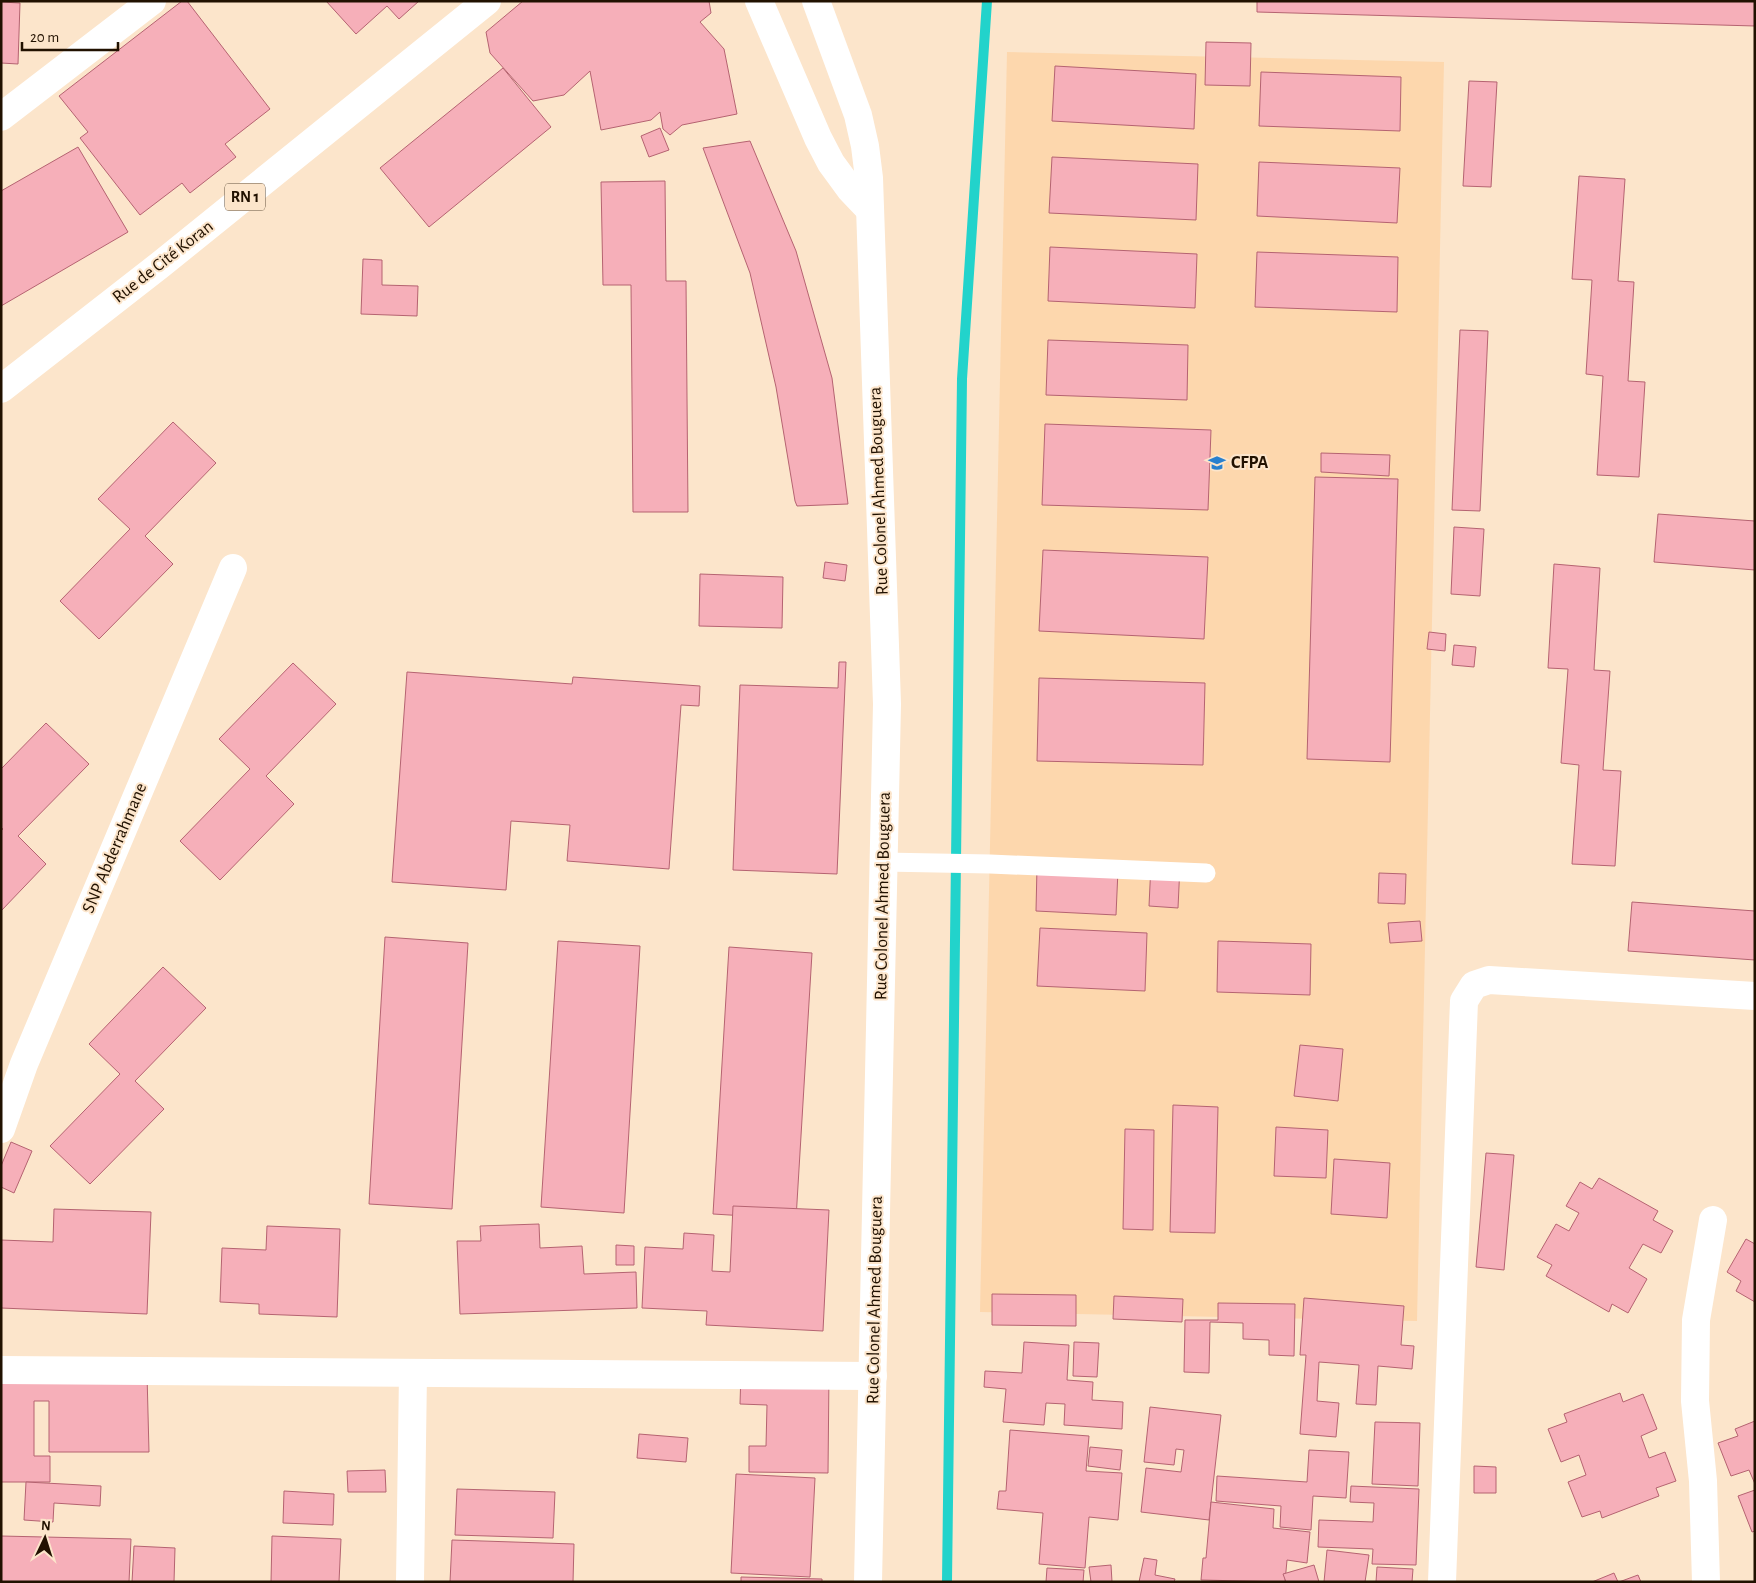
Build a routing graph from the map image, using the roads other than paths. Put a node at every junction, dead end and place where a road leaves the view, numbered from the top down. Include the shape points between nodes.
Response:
1 (152, 1) edge
2 (487, 1) edge
3 (760, 1) edge
4 (816, 1) edge
5 (1, 117) edge
6 (870, 210) junction
7 (1, 389) edge
8 (233, 568) dead end
9 (883, 862) junction
10 (1206, 873) dead end
11 (1755, 996) edge
12 (1, 1128) edge
13 (1713, 1220) dead end
14 (1, 1370) edge
15 (413, 1374) junction
16 (873, 1376) junction
17 (410, 1582) edge
18 (868, 1582) edge
19 (1442, 1582) edge
20 (1706, 1582) edge

1 - 5 street
2 - 7 street, Rue de Cité Koran / RN 1
3 - 6 street via 831,163
4 - 6 street, Rue Colonel Ahmed Bouguera via 858,115 867,162
6 - 9 street, Rue Colonel Ahmed Bouguera via 887,704
8 - 12 street, SNP Abderrahmane via 24,1064
9 - 10 lane
9 - 16 street, Rue Colonel Ahmed Bouguera
11 - 19 street via 1489,980 1474,985 1464,1001
13 - 20 street via 1696,1320 1695,1401 1703,1481
14 - 15 street
15 - 16 street
15 - 17 street
16 - 18 street, Rue Colonel Ahmed Bouguera

